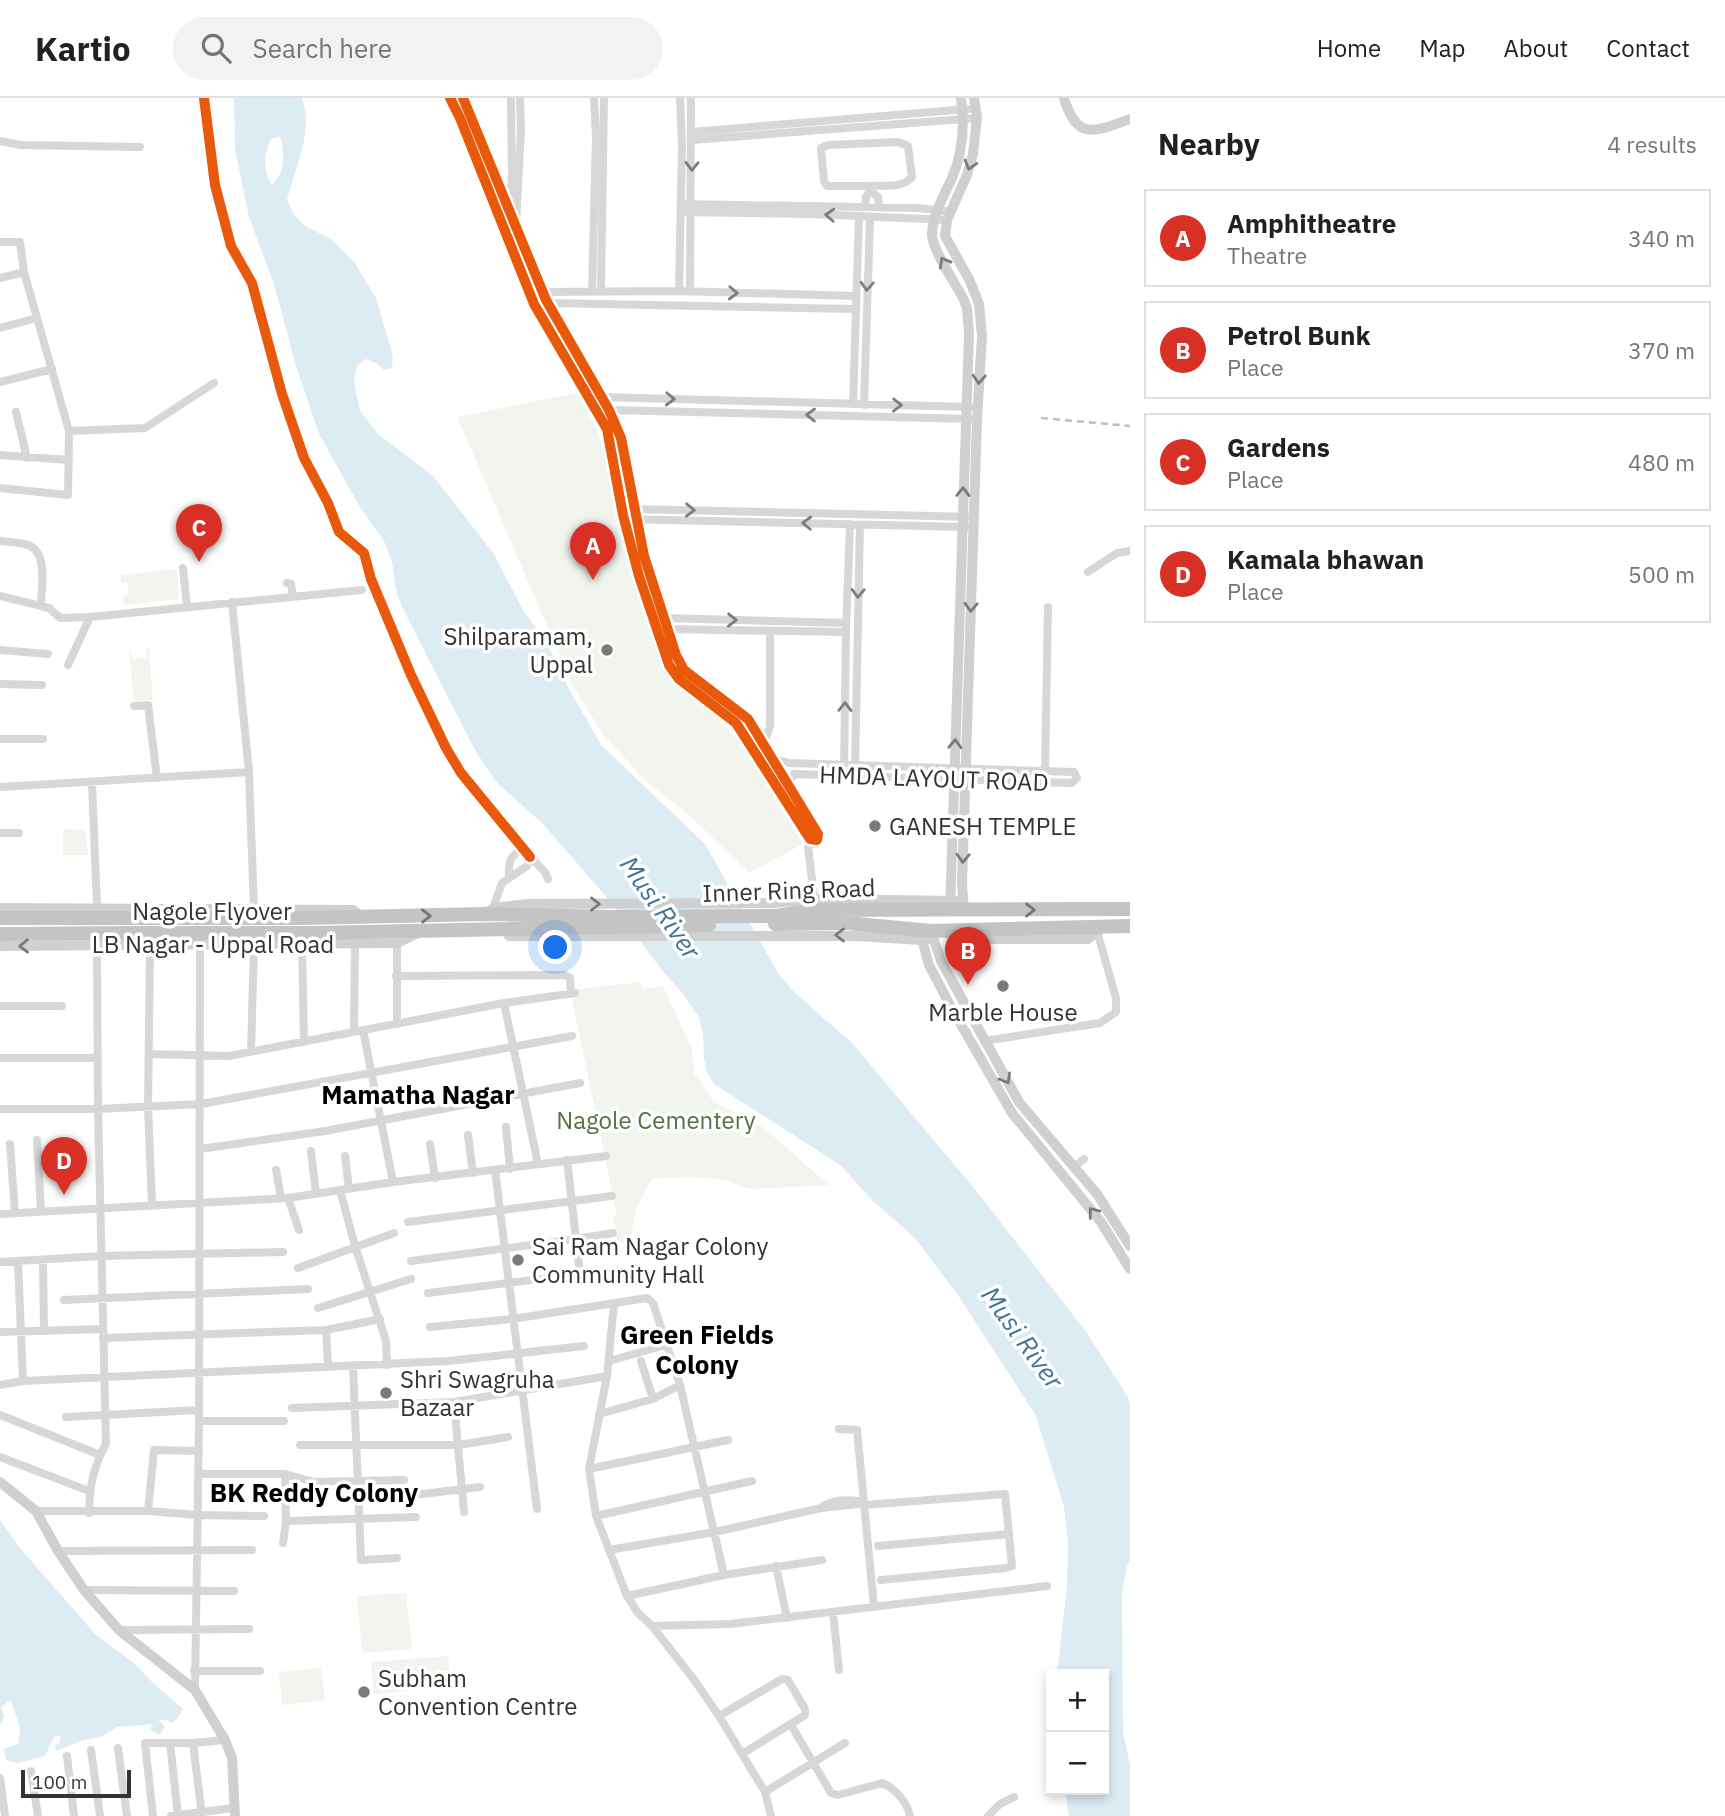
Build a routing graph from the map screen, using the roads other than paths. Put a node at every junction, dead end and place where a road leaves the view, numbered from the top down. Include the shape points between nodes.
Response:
1 (204, 98) edge
2 (450, 98) edge
3 (463, 98) edge
4 (511, 98) edge
5 (520, 98) edge
6 (594, 98) edge
7 (604, 98) edge
8 (680, 98) edge
9 (691, 98) edge
10 (1064, 98) edge
11 (976, 108) edge
12 (962, 109) edge
13 (1130, 119) edge
14 (692, 136) junction
15 (0, 141) edge
16 (140, 147) dead end
17 (870, 188) junction
18 (865, 206) junction
19 (879, 207) junction
20 (686, 208) junction
21 (509, 212) junction
22 (936, 215) junction
23 (949, 216) junction
24 (859, 217) junction
25 (870, 218) junction
26 (516, 226) junction
27 (0, 242) edge
28 (24, 272) junction
29 (0, 278) edge
30 (679, 291) junction
31 (542, 292) junction
32 (596, 292) junction
33 (633, 292) junction
34 (652, 292) junction
35 (690, 292) junction
36 (855, 296) junction
37 (548, 303) junction
38 (607, 304) junction
39 (618, 304) junction
40 (637, 305) junction
41 (854, 309) junction
42 (37, 318) junction
43 (0, 328) edge
44 (52, 369) junction
45 (0, 382) edge
46 (214, 383) dead end
47 (602, 397) junction
48 (853, 404) junction
49 (864, 405) junction
50 (965, 407) junction
51 (609, 410) junction
52 (16, 412) dead end
53 (973, 416) junction
54 (69, 431) junction
55 (0, 455) edge
56 (27, 458) junction
57 (69, 460) junction
58 (0, 488) edge
59 (622, 508) junction
60 (634, 509) junction
61 (624, 519) junction
62 (637, 519) junction
63 (968, 522) junction
64 (850, 524) junction
65 (860, 524) junction
66 (0, 541) edge
67 (1130, 551) edge
68 (183, 568) dead end
69 (1088, 572) dead end
70 (287, 583) dead end
71 (362, 590) dead end
72 (0, 596) edge
73 (293, 596) junction
74 (232, 602) junction
75 (41, 606) junction
76 (187, 607) junction
77 (1048, 607) dead end
78 (90, 617) junction
79 (664, 618) junction
80 (698, 619) junction
81 (846, 622) junction
82 (667, 629) junction
83 (696, 630) junction
84 (770, 631) junction
85 (846, 637) junction
86 (857, 641) junction
87 (0, 650) edge
88 (48, 654) dead end
89 (68, 665) dead end
90 (0, 684) edge
91 (42, 685) dead end
92 (134, 706) dead end
93 (737, 710) junction
94 (736, 723) junction
95 (0, 739) edge
96 (43, 739) dead end
97 (764, 744) junction
98 (772, 759) junction
99 (845, 765) junction
100 (855, 765) junction
101 (1045, 771) junction
102 (249, 772) junction
103 (960, 774) junction
104 (844, 775) junction
105 (855, 776) junction
106 (157, 778) junction
107 (1046, 782) junction
108 (92, 783) junction
109 (788, 784) junction
110 (0, 787) edge
111 (0, 833) edge
112 (19, 833) dead end
113 (817, 840) junction
114 (523, 848) junction
115 (530, 857) junction
116 (509, 878) junction
117 (548, 879) dead end
118 (815, 904) junction
119 (957, 906) junction
120 (97, 907) junction
121 (0, 908) edge
122 (46, 908) junction
123 (254, 909) junction
124 (730, 909) junction
125 (1130, 909) edge
126 (490, 911) junction
127 (366, 917) junction
128 (0, 918) edge
129 (615, 922) junction
130 (137, 926) junction
131 (1130, 926) edge
132 (783, 929) junction
133 (1100, 929) junction
134 (444, 930) junction
135 (424, 931) junction
136 (0, 934) edge
137 (930, 934) junction
138 (397, 943) junction
139 (355, 944) junction
140 (47, 945) junction
141 (97, 945) junction
142 (150, 945) junction
143 (201, 945) junction
144 (254, 945) junction
145 (302, 945) junction
146 (0, 946) edge
147 (396, 976) junction
148 (504, 1003) junction
149 (0, 1006) edge
150 (62, 1006) dead end
151 (397, 1024) junction
152 (358, 1031) junction
153 (572, 1036) dead end
154 (984, 1041) junction
155 (304, 1042) junction
156 (514, 1047) junction
157 (251, 1052) junction
158 (149, 1054) junction
159 (201, 1056) junction
160 (0, 1058) edge
161 (97, 1058) junction
162 (372, 1074) junction
163 (580, 1083) dead end
164 (524, 1094) junction
165 (201, 1104) junction
166 (148, 1107) junction
167 (0, 1109) edge
168 (98, 1109) junction
169 (381, 1120) junction
170 (506, 1127) dead end
171 (468, 1135) dead end
172 (37, 1140) dead end
173 (10, 1144) dead end
174 (430, 1144) dead end
175 (200, 1149) junction
176 (311, 1151) dead end
177 (345, 1156) dead end
178 (607, 1156) dead end
179 (1084, 1159) dead end
180 (567, 1160) junction
181 (538, 1164) junction
182 (1074, 1167) junction
183 (510, 1169) junction
184 (276, 1170) dead end
185 (495, 1170) junction
186 (473, 1173) junction
187 (435, 1178) junction
188 (393, 1182) junction
189 (345, 1189) junction
190 (316, 1194) junction
191 (612, 1196) dead end
192 (285, 1198) junction
193 (572, 1202) junction
194 (199, 1203) junction
195 (152, 1204) junction
196 (100, 1207) junction
197 (499, 1210) junction
198 (41, 1211) junction
199 (15, 1213) junction
200 (0, 1214) edge
201 (408, 1222) dead end
202 (299, 1230) dead end
203 (394, 1233) dead end
204 (612, 1233) dead end
205 (576, 1238) junction
206 (355, 1246) junction
207 (1130, 1246) edge
208 (504, 1248) junction
209 (283, 1252) dead end
210 (199, 1255) junction
211 (101, 1256) junction
212 (43, 1260) junction
213 (18, 1261) junction
214 (411, 1261) dead end
215 (0, 1262) edge
216 (298, 1268) dead end
217 (1130, 1269) edge
218 (596, 1272) dead end
219 (580, 1275) junction
220 (411, 1279) dead end
221 (508, 1283) junction
222 (308, 1289) dead end
223 (371, 1291) junction
224 (428, 1293) dead end
225 (198, 1295) junction
226 (102, 1298) junction
227 (64, 1300) dead end
228 (614, 1304) junction
229 (318, 1308) dead end
230 (380, 1319) junction
231 (512, 1320) junction
232 (430, 1327) dead end
233 (326, 1330) junction
234 (44, 1331) junction
235 (0, 1332) edge
236 (21, 1332) junction
237 (103, 1333) junction
238 (199, 1334) junction
239 (666, 1345) junction
240 (584, 1346) dead end
241 (517, 1354) junction
242 (609, 1361) junction
243 (641, 1361) dead end
244 (387, 1365) junction
245 (353, 1366) junction
246 (328, 1367) junction
247 (199, 1371) junction
248 (607, 1376) junction
249 (104, 1377) junction
250 (23, 1381) junction
251 (0, 1385) edge
252 (680, 1385) junction
253 (521, 1390) junction
254 (653, 1399) junction
255 (454, 1402) junction
256 (355, 1406) junction
257 (292, 1408) dead end
258 (199, 1410) junction
259 (106, 1413) junction
260 (599, 1414) junction
261 (0, 1415) edge
262 (66, 1416) dead end
263 (199, 1421) junction
264 (284, 1421) dead end
265 (839, 1429) dead end
266 (508, 1437) dead end
267 (727, 1440) dead end
268 (300, 1445) dead end
269 (356, 1445) junction
270 (459, 1445) junction
271 (696, 1447) junction
272 (199, 1451) junction
273 (100, 1455) junction
274 (0, 1457) edge
275 (589, 1469) junction
276 (198, 1474) junction
277 (285, 1474) junction
278 (404, 1480) dead end
279 (0, 1482) edge
280 (358, 1482) junction
281 (752, 1482) dead end
282 (480, 1487) dead end
283 (462, 1489) junction
284 (89, 1491) junction
285 (706, 1491) junction
286 (406, 1496) dead end
287 (865, 1503) junction
288 (537, 1508) dead end
289 (36, 1511) junction
290 (148, 1511) junction
291 (464, 1512) dead end
292 (89, 1513) junction
293 (197, 1515) junction
294 (264, 1516) dead end
295 (596, 1516) junction
296 (416, 1517) dead end
297 (359, 1520) junction
298 (286, 1521) junction
299 (715, 1532) junction
300 (1009, 1534) junction
301 (283, 1543) dead end
302 (878, 1546) dead end
303 (252, 1550) dead end
304 (609, 1550) junction
305 (58, 1551) junction
306 (196, 1551) junction
307 (397, 1558) dead end
308 (822, 1560) dead end
309 (776, 1566) junction
310 (724, 1575) junction
311 (881, 1580) dead end
312 (1047, 1586) dead end
313 (84, 1590) junction
314 (196, 1591) junction
315 (234, 1591) dead end
316 (627, 1596) junction
317 (874, 1607) junction
318 (833, 1613) junction
319 (787, 1618) junction
320 (652, 1626) junction
321 (195, 1629) junction
322 (249, 1629) dead end
323 (119, 1630) junction
324 (839, 1670) dead end
325 (194, 1671) junction
326 (260, 1671) dead end
327 (195, 1690) junction
328 (719, 1716) junction
329 (791, 1725) junction
330 (225, 1740) junction
331 (845, 1742) dead end
332 (170, 1743) junction
333 (193, 1743) junction
334 (118, 1748) dead end
335 (91, 1750) dead end
336 (742, 1754) junction
337 (67, 1756) dead end
338 (812, 1763) junction
339 (31, 1771) dead end
340 (0, 1778) edge
341 (765, 1792) junction
342 (1014, 1797) dead end
343 (234, 1812) edge
344 (202, 1814) edge
345 (5, 1816) edge
346 (38, 1816) edge
347 (74, 1816) edge
348 (100, 1816) edge
349 (127, 1816) edge
350 (153, 1816) edge
351 (175, 1816) edge
352 (771, 1816) edge
353 (910, 1816) edge
354 (988, 1816) edge

1 - 114 street via 215,185 230,246 252,283 304,458 339,532 364,553 406,663 446,748 461,774
2 - 59 street via 534,304 607,429
3 - 21 street
4 - 21 street
5 - 26 street
6 - 32 street
7 - 32 street
8 - 20 street
9 - 14 street
10 - 13 street via 1069,115 1085,130
11 - 12 street
11 -> 23 street via 977,135 967,175
12 - 14 street
12 - 22 street via 962,142
14 -> 20 street
15 - 16 street
17 - 17 street via 827,186 821,148 898,142 908,146 910,180
17 - 18 street
17 - 19 street
18 - 19 street
18 - 20 street
19 - 22 street
24 -> 20 street
20 - 30 street
20 - 35 street
21 - 26 street
22 - 23 street
22 - 25 street
50 -> 22 street via 967,308 932,237
23 -> 53 street via 945,236 979,304 982,336
24 - 25 street
24 - 36 street
25 -> 49 street
26 - 31 street
27 - 28 street via 19,242
28 - 29 street
28 - 42 street
30 - 34 street
30 - 35 street
31 - 32 street
31 - 37 street
32 - 33 street
32 - 38 street
33 - 34 street
33 - 39 street
34 - 40 street
35 -> 36 street
36 - 41 street
37 - 38 street
37 - 47 street
38 - 39 street
39 - 40 street
40 - 41 street
41 - 48 street
42 - 43 street
42 - 44 street
44 - 45 street
44 - 54 street
46 - 54 street via 145,428
47 -> 48 street
47 - 51 street
48 - 49 street
49 -> 50 street
50 - 53 street
53 -> 51 street
51 - 60 street via 621,438
52 - 56 street
53 - 63 street
54 - 57 street
55 - 56 street
56 - 57 street
57 - 58 street via 68,495
59 - 60 street
59 - 61 street
60 - 62 street
60 -> 63 street
61 - 62 street
61 - 94 street via 669,665
64 -> 62 street
62 - 79 street
63 - 65 street
63 - 103 street
64 - 65 street
64 - 81 street
65 -> 86 street
66 - 75 street via 36,550 41,558
67 - 69 street via 1117,553
68 - 76 street
70 - 73 street
71 - 73 street
72 - 75 street
73 - 74 street
74 - 76 street
74 - 102 street
75 - 78 street via 61,618
76 - 78 street
77 - 101 street
78 - 89 street
79 - 80 street
79 - 82 street
80 -> 81 street
80 - 83 street
81 - 85 street
82 - 83 street
82 - 93 street via 684,670
83 - 84 street
84 - 85 street
84 - 97 street via 770,726
85 - 86 street
99 -> 85 street
86 - 100 street
87 - 88 street
90 - 91 street
92 - 106 street via 148,705
93 - 94 street
93 - 97 street
94 - 113 street via 810,839
95 - 96 street
97 - 98 street
98 - 99 street
98 - 109 street
99 - 100 street
99 - 104 street
100 - 103 street
100 - 105 street
101 - 103 street
101 - 107 street
101 - 107 street, HMDA LAYOUT ROAD via 1074,772 1077,778 1075,782
102 - 106 street
102 - 123 street
103 - 105 street, HMDA LAYOUT ROAD
103 - 107 street, HMDA LAYOUT ROAD
103 - 119 street
104 - 105 street, HMDA LAYOUT ROAD
104 - 109 street, HMDA LAYOUT ROAD via 794,774
106 - 108 street
108 - 110 street
108 - 120 street
109 - 113 street via 818,834
111 - 112 street
113 - 118 street via 808,847
114 - 115 street
114 - 116 street via 508,863
115 - 116 street via 527,866
115 - 117 street
116 - 126 street via 502,883
118 - 119 highway, Inner Ring Road
118 - 124 highway, Inner Ring Road via 776,916
119 -> 125 highway, Inner Ring Road
120 - 122 street, LB Nagar - Uppal Road
120 - 123 street, LB Nagar - Uppal Road
121 - 122 street, LB Nagar - Uppal Road
122 - 140 street
123 - 127 street, LB Nagar - Uppal Road via 353,910
126 -> 124 street via 527,904
124 - 129 highway, Inner Ring Road
127 -> 126 highway, Inner Ring Road
126 - 129 highway, Inner Ring Road
127 - 130 highway, Nagole Flyover
128 - 130 highway, Nagole Flyover, bridge
129 - 132 highway, Inner Ring Road
129 - 134 highway, Inner Ring Road
130 - 135 highway, Nagole Flyover
130 - 136 highway, Nagole Flyover, bridge
131 - 133 highway, Inner Ring Road
132 - 134 street via 565,936 462,935
137 -> 132 highway, Inner Ring Road via 847,923
133 - 137 highway, Inner Ring Road
133 - 154 street via 1116,1012 1100,1023
134 - 135 highway, Inner Ring Road
135 - 138 street, LB Nagar - Uppal Road
137 - 154 street
217 -> 137 street via 1094,1212 1012,1113 929,965
138 - 139 street, LB Nagar - Uppal Road
138 - 147 street
139 - 145 street, LB Nagar - Uppal Road
139 - 152 street
140 - 141 street, LB Nagar - Uppal Road
140 -> 146 street, LB Nagar - Uppal Road
141 - 142 street, LB Nagar - Uppal Road
141 - 161 street
142 - 143 street, LB Nagar - Uppal Road
142 - 158 street
143 - 144 street, LB Nagar - Uppal Road
143 - 159 street
144 - 145 street, LB Nagar - Uppal Road
144 - 157 street
145 - 155 street
147 - 148 street via 570,978 573,993
147 - 151 street
148 - 151 street
148 - 156 street
149 - 150 street
151 - 152 street
152 - 155 street
152 - 162 street
153 - 156 street
154 -> 182 street via 1026,1111
155 - 157 street
156 - 162 street
156 - 164 street
157 - 159 street
158 - 159 street
158 - 166 street
159 - 165 street
160 - 161 street
161 - 168 street
162 - 165 street
162 - 169 street
163 - 164 street
164 - 169 street
164 - 181 street
165 - 166 street
165 - 175 street
166 - 168 street
166 - 195 street
167 - 168 street
168 - 196 street
169 - 175 street
169 - 188 street
170 - 183 street
171 - 186 street
172 - 198 street
173 - 199 street
174 - 187 street
175 - 194 street
176 - 190 street
177 - 189 street
178 - 180 street
179 - 182 street
180 - 181 street
180 - 193 street
181 - 183 street
182 - 207 street
183 - 185 street
184 - 192 street
185 - 186 street
185 - 197 street
186 - 187 street
187 - 188 street
188 - 189 street
189 - 190 street
189 - 206 street
190 - 192 street
191 - 193 street
192 - 194 street
192 - 202 street
193 - 197 street
193 - 205 street
194 - 195 street
194 - 210 street
195 - 196 street
196 - 198 street
196 - 211 street
197 - 201 street
197 - 208 street
198 - 199 street
199 - 200 street
203 - 206 street
204 - 205 street
205 - 208 street
205 - 219 street
206 - 216 street
206 - 223 street
208 - 214 street
208 - 221 street
209 - 210 street
210 - 211 street
210 - 225 street
211 - 212 street
211 - 226 street
212 - 213 street
212 - 234 street
213 - 215 street
213 - 236 street
218 - 219 street
219 - 221 street
220 - 223 street
221 - 224 street
221 - 231 street
222 - 225 street
223 - 229 street
223 - 230 street
225 - 226 street
225 - 238 street
226 - 227 street
226 - 237 street
228 - 231 street
228 - 239 street via 648,1298
228 - 242 street
230 - 233 street
230 - 244 street
231 - 232 street
231 - 241 street
233 - 238 street
233 - 246 street
234 - 236 street
234 - 237 street
235 - 236 street
236 - 250 street
237 - 238 street
237 - 249 street
238 - 247 street
239 - 242 street
239 - 252 street
240 - 241 street
241 - 244 street
241 - 253 street
242 - 248 street
243 - 254 street
244 - 245 street
245 - 246 street
245 - 256 street
246 - 247 street
247 - 249 street
247 - 258 street
248 - 253 street
248 - 260 street
249 - 250 street
249 - 259 street
250 - 251 street
252 - 254 street
252 - 271 street
253 - 255 street
253 - 288 street
254 - 260 street
255 - 256 street
255 - 270 street
256 - 257 street
256 - 269 street
258 - 259 street
258 - 263 street
259 - 262 street
259 - 273 street via 106,1444
260 - 275 street
261 - 273 street
263 - 264 street
263 - 272 street
265 - 287 street via 858,1430
266 - 270 street
267 - 271 street
268 - 269 street
269 - 270 street
269 - 280 street
270 - 283 street
271 - 275 street
271 - 285 street
272 - 276 street
272 - 290 street via 154,1450
273 - 284 street
274 - 284 street
275 - 295 street
276 - 277 street
276 - 293 street
277 - 280 street via 314,1482
277 - 298 street
278 - 280 street
279 - 289 street
280 - 297 street
281 - 285 street
282 - 283 street
283 - 286 street
283 - 291 street
284 - 292 street
285 - 295 street
285 - 299 street
287 - 299 street via 821,1507
287 - 300 street via 1005,1494
287 - 317 street
289 - 292 street
289 - 305 street
290 - 292 street
290 - 293 street
293 - 294 street
293 - 306 street
295 - 304 street
296 - 297 street
297 - 298 street
297 - 307 street via 361,1560
298 - 301 street
299 - 304 street
299 - 310 street
300 - 302 street
300 - 311 street via 1012,1566
303 - 306 street
304 - 316 street
305 - 306 street
305 - 313 street
306 - 314 street
308 - 309 street
309 - 310 street
309 - 319 street
310 - 316 street
312 - 317 street
313 - 314 street
313 - 323 street
314 - 315 street
314 - 321 street
316 - 320 street
317 - 318 street
318 - 319 street
318 - 324 street
319 - 320 street via 730,1625
320 - 328 street
321 - 322 street
321 - 323 street
321 - 325 street
323 - 327 street
325 - 326 street
325 - 327 street
327 - 330 street
328 - 329 street via 786,1678 806,1713
328 - 336 street
329 - 336 street
329 - 338 street
330 - 333 street
330 - 343 street via 232,1758
331 - 338 street
332 - 333 street
332 - 350 street via 145,1743
332 - 351 street
333 - 344 street
334 - 349 street
335 - 348 street
336 - 341 street
337 - 347 street
338 - 341 street
338 - 353 street via 831,1793 887,1784 905,1803
339 - 346 street
340 - 345 street
341 - 352 street
342 - 354 street
343 - 344 street
344 - 351 street

